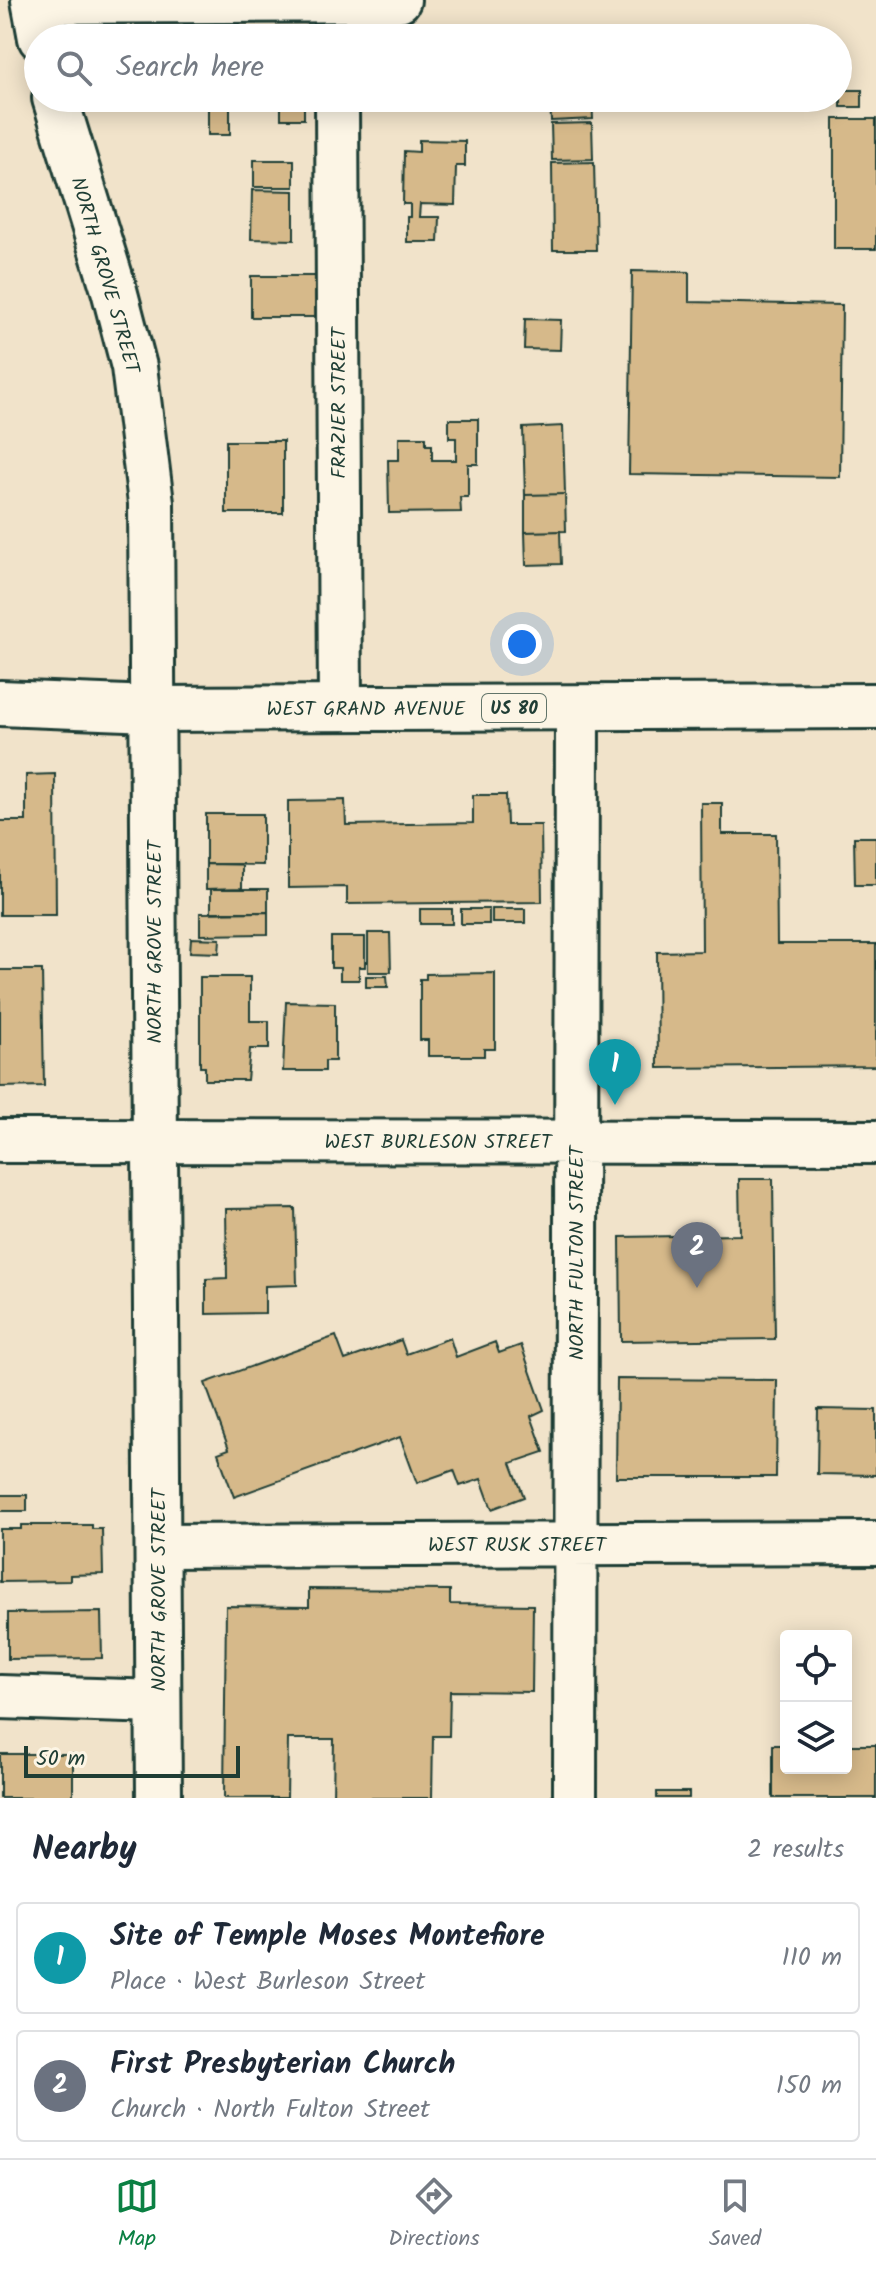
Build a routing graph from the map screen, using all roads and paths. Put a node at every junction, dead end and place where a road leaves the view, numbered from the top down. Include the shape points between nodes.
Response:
1 (399, 0) edge
2 (37, 13) edge
3 (337, 20) edge
4 (59, 112) edge
5 (337, 112) edge
6 (0, 703) edge
7 (876, 706) edge
8 (340, 708) junction
9 (577, 708) junction
10 (152, 709) junction
11 (0, 1141) edge
12 (155, 1141) junction
13 (577, 1141) junction
14 (876, 1142) edge
15 (876, 1543) edge
16 (575, 1544) junction
17 (158, 1546) junction
18 (0, 1697) edge
19 (159, 1702) junction
20 (159, 1798) edge
21 (575, 1798) edge

1 - 3 street
2 - 3 street
4 - 10 main road, NORTH GROVE STREET via 118,302 139,398 151,503
5 - 8 street, FRAZIER STREET
6 - 10 main road, WEST GRAND AVENUE / US 80
7 - 9 main road, WEST GRAND AVENUE / US 80
8 - 9 main road, WEST GRAND AVENUE / US 80
8 - 10 main road, WEST GRAND AVENUE / US 80
9 - 13 street, NORTH FULTON STREET
10 - 12 main road, NORTH GROVE STREET
11 - 12 street, WEST BURLESON STREET
12 - 13 street, WEST BURLESON STREET
12 - 17 main road, NORTH GROVE STREET
13 - 14 street, WEST BURLESON STREET
13 - 16 street, NORTH FULTON STREET
15 - 16 street, WEST RUSK STREET
16 - 17 street, WEST RUSK STREET
16 - 21 street, NORTH FULTON STREET
17 - 19 main road, NORTH GROVE STREET
18 - 19 street
19 - 20 main road, NORTH GROVE STREET

